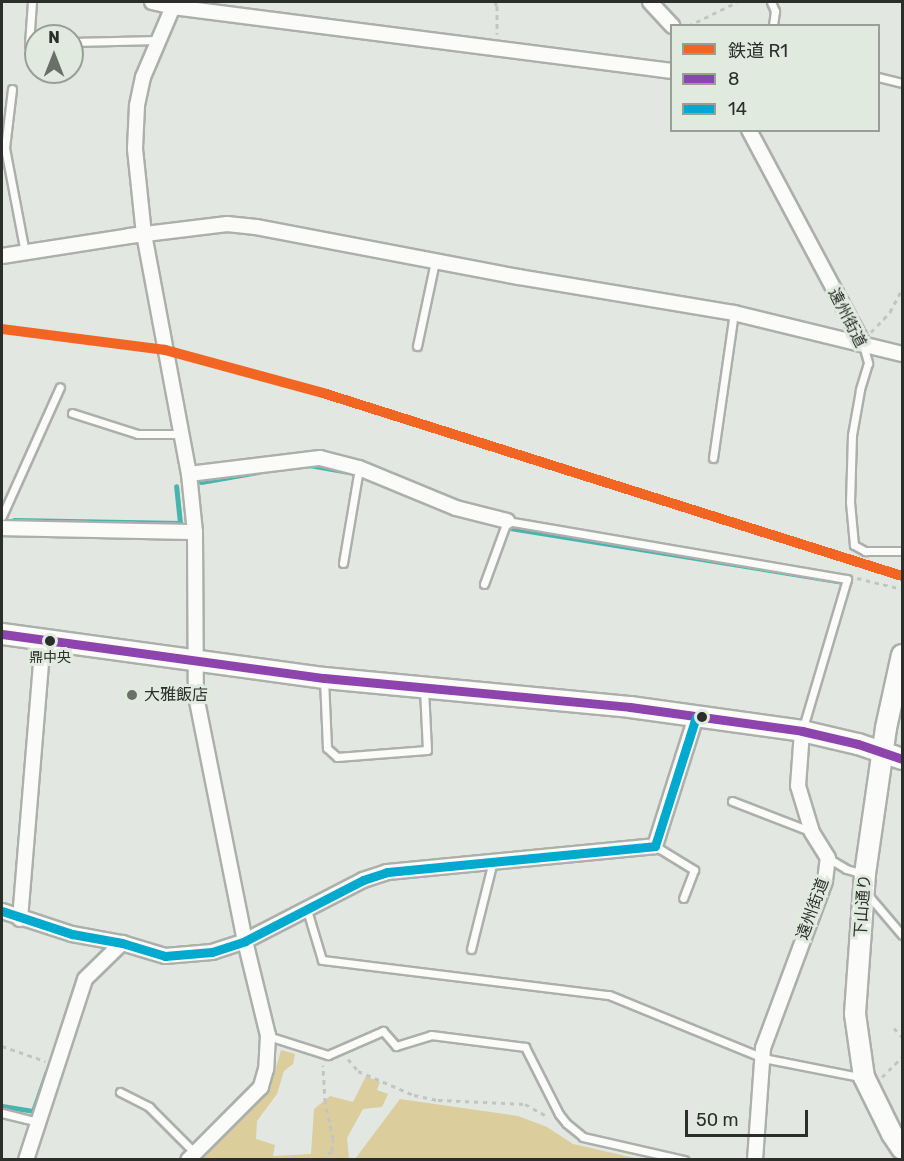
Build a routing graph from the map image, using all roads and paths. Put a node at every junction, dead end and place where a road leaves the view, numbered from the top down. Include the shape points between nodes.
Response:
1 (32, 2) edge
2 (152, 2) edge
3 (495, 2) edge
4 (650, 2) edge
5 (737, 2) edge
6 (771, 2) edge
7 (174, 4) edge
8 (30, 24) edge
9 (670, 24) edge
10 (692, 24) edge
11 (773, 24) edge
12 (160, 40) junction
13 (84, 42) edge
14 (496, 48) junction
15 (670, 71) edge
16 (880, 77) edge
17 (903, 82) edge
18 (12, 89) dead end
19 (750, 132) edge
20 (144, 234) junction
21 (25, 253) junction
22 (2, 256) edge
23 (435, 261) junction
24 (903, 289) edge
25 (734, 313) junction
26 (862, 342) junction
27 (417, 346) dead end
28 (903, 354) edge
29 (60, 387) dead end
30 (72, 413) dead end
31 (181, 434) junction
32 (713, 458) dead end
33 (359, 468) junction
34 (189, 474) junction
35 (2, 516) edge
36 (507, 521) junction
37 (2, 528) edge
38 (195, 532) junction
39 (903, 551) edge
40 (343, 563) dead end
41 (847, 579) junction
42 (484, 584) dead end
43 (903, 590) edge
44 (2, 634) edge
45 (43, 640) junction
46 (903, 655) edge
47 (195, 660) junction
48 (324, 678) junction
49 (424, 686) junction
50 (696, 717) junction
51 (802, 731) junction
52 (882, 751) junction
53 (903, 759) edge
54 (732, 801) dead end
55 (812, 832) junction
56 (655, 846) junction
57 (828, 858) junction
58 (492, 861) junction
59 (865, 882) junction
60 (683, 898) dead end
61 (307, 910) junction
62 (2, 911) edge
63 (20, 919) junction
64 (903, 935) edge
65 (245, 941) junction
66 (123, 943) junction
67 (471, 949) dead end
68 (894, 1028) dead end
69 (268, 1035) junction
70 (903, 1036) edge
71 (2, 1046) edge
72 (342, 1050) junction
73 (322, 1054) junction
74 (903, 1057) edge
75 (763, 1058) junction
76 (57, 1065) junction
77 (874, 1076) junction
78 (120, 1092) dead end
79 (2, 1113) edge
80 (37, 1122) junction
81 (566, 1123) junction
82 (903, 1149) edge
83 (191, 1156) edge
84 (26, 1160) edge
85 (321, 1160) edge
86 (684, 1160) edge
87 (755, 1160) edge

1 - 8 lane
2 - 7 street
3 - 14 path
4 - 9 street
5 - 10 path
6 - 11 lane
7 - 12 street
7 - 14 street
12 - 13 lane
12 - 20 street via 143,77 137,106 135,149
14 - 15 street
16 - 17 lane
18 - 21 lane via 5,148
19 - 26 street, 遠州街道
20 - 21 street
20 - 23 street via 227,224
20 - 31 street
21 - 22 street
23 - 25 street
23 - 27 lane
24 - 26 path via 890,312
25 - 26 street
25 - 32 lane
26 - 28 street
26 - 39 lane, 遠州街道 via 868,363 852,435 850,502 854,545 865,551
29 - 35 lane
30 - 31 lane via 138,434
31 - 34 street
33 - 34 street via 320,458
33 - 36 street via 456,508
33 - 40 lane
34 - 38 street
36 - 41 lane
36 - 42 lane
37 - 38 street
38 - 47 street
41 - 43 path via 857,577
41 - 51 lane, 遠州街道
44 - 45 main road
45 - 47 main road
45 - 63 street
46 - 52 main road, 下山通り
47 - 48 main road
47 - 65 street via 196,696
48 - 49 main road
48 - 49 lane via 327,748 337,757 427,750
49 - 50 main road
50 - 51 main road
50 - 56 street
51 - 52 main road
51 - 55 street, 遠州街道 via 798,786
52 - 53 main road
52 - 59 main road, 下山通り
54 - 55 lane
55 - 57 street, 遠州街道
56 - 58 street
56 - 60 lane via 694,870
57 - 59 lane
57 - 75 street, 遠州街道 via 825,882 781,996
58 - 61 street via 387,872 363,880
58 - 67 lane
59 - 64 lane
59 - 77 main road, 下山通り via 855,1014
61 - 65 street
61 - 75 lane via 322,960 609,995
62 - 63 street
63 - 66 street
65 - 66 street via 212,952 165,956
65 - 69 street
66 - 76 street via 85,979
68 - 70 path
69 - 73 lane
69 - 83 street via 261,1087
71 - 76 path
72 - 73 lane
72 - 81 path via 358,1071 414,1095 438,1100 525,1104
72 - 81 lane via 383,1031 396,1046 431,1035 525,1047
73 - 85 path via 325,1102 333,1139 332,1151
74 - 77 path
75 - 77 lane
75 - 87 street, 遠州街道
76 - 80 street
77 - 82 main road, 下山通り via 892,1134
78 - 83 lane via 149,1107
79 - 80 lane
80 - 84 street
81 - 86 lane via 583,1137

